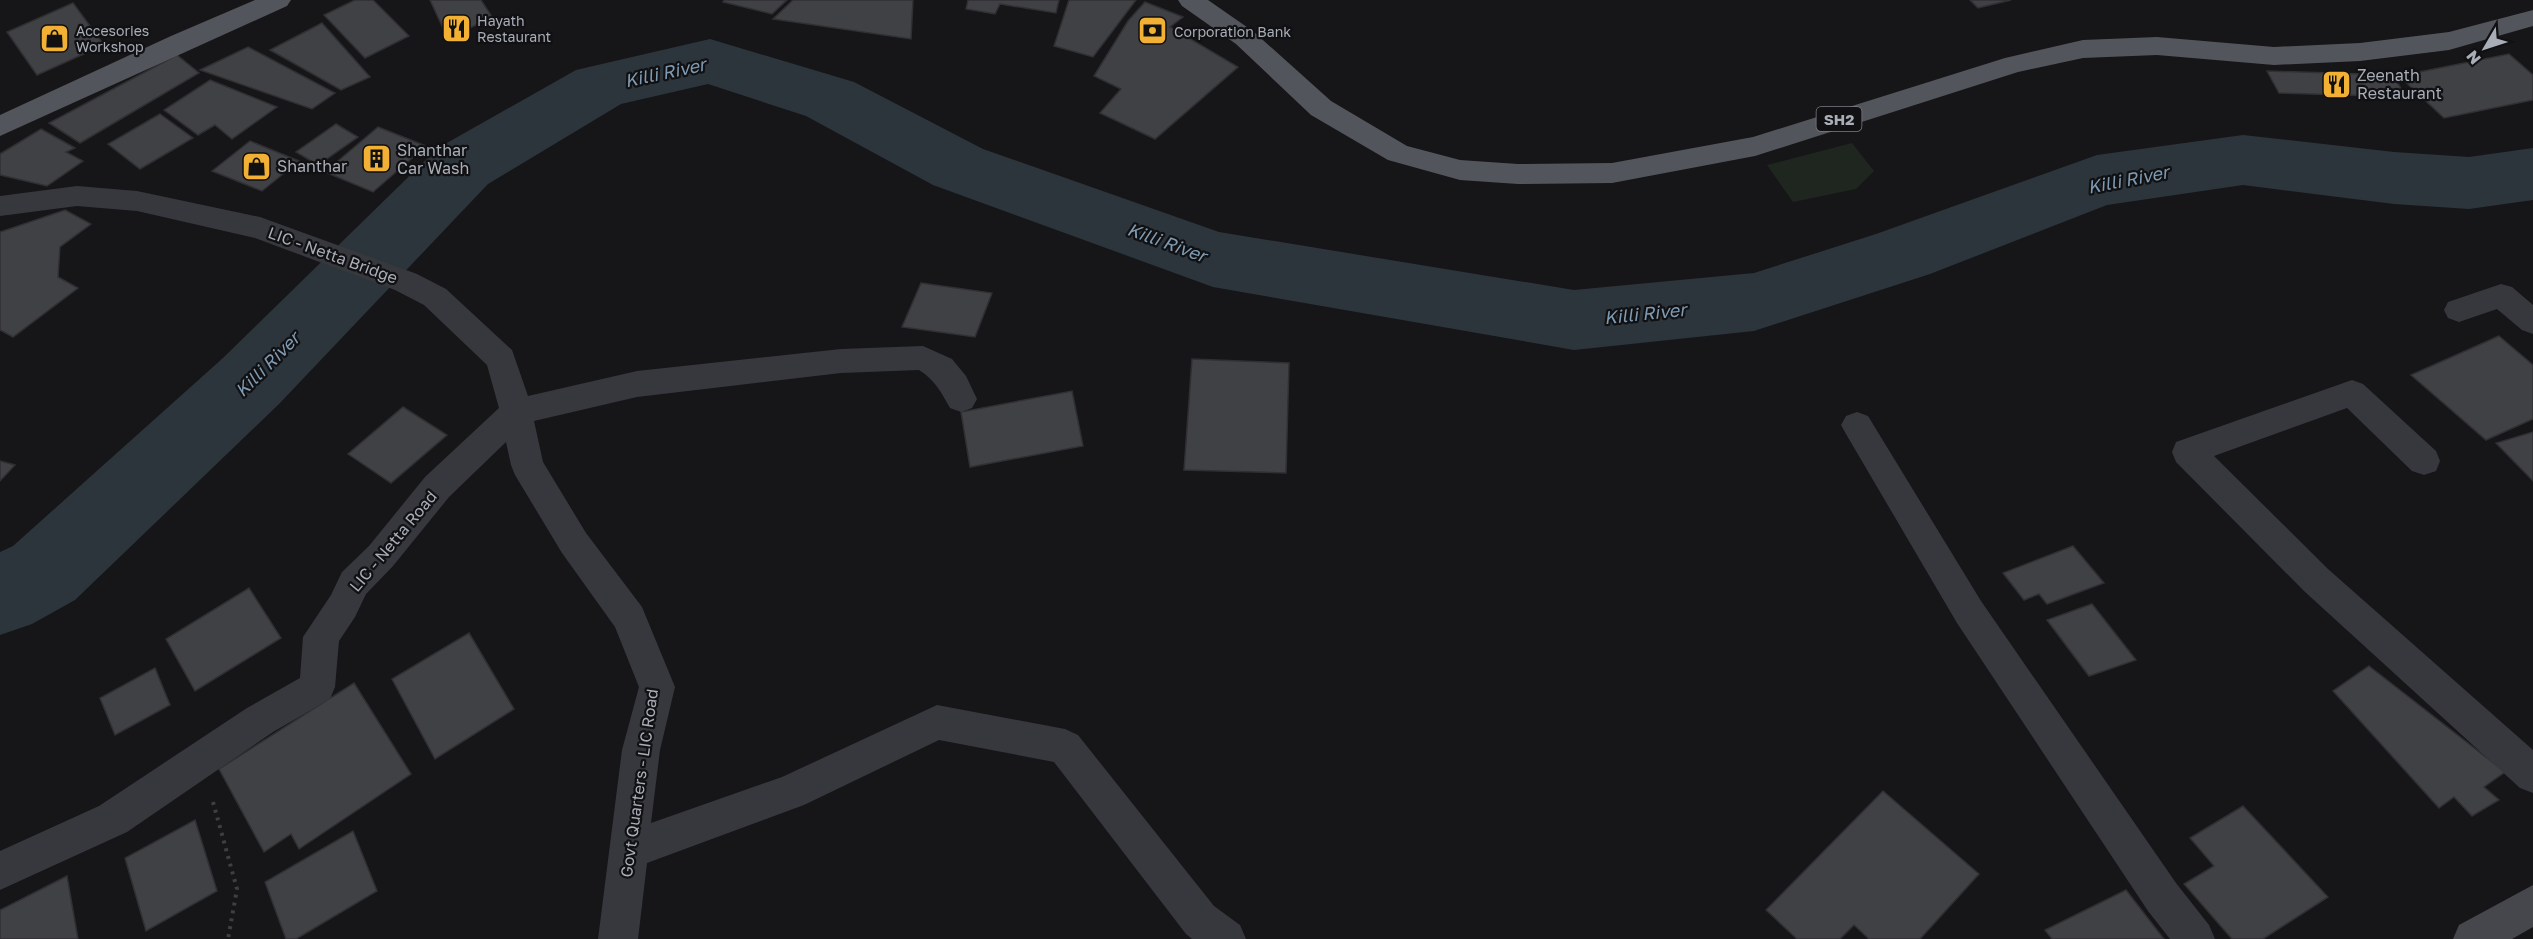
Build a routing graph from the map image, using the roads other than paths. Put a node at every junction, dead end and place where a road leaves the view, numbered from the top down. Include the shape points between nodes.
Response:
1 (278, 0) edge
2 (1191, 0) edge
3 (2533, 18) edge
4 (0, 126) edge
5 (0, 206) edge
6 (2459, 310) dead end
7 (2533, 322) edge
8 (961, 399) dead end
9 (516, 412) junction
10 (1857, 425) dead end
11 (2424, 461) dead end
12 (2533, 775) edge
13 (628, 850) junction
14 (0, 871) edge
15 (2533, 905) edge
16 (618, 939) edge
17 (1226, 939) edge
18 (2195, 939) edge
19 (2473, 939) edge

1 - 4 main road
2 - 3 main road, SH2 via 1245,38 1321,108 1398,153 1460,170 1518,174 1612,173 1755,146 2014,64 2083,49 2157,46 2274,56 2360,52 2449,41
5 - 9 street, LIC - Netta Bridge via 77,196 137,201 260,228 406,282 435,297 501,359
6 - 7 street via 2501,295
8 - 9 street via 956,385 941,368 923,358 841,360 637,384
9 - 13 street, Govt Quarters - LIC Road via 527,465 574,543 629,618 657,687 641,750
9 - 14 street, LIC - Netta Road via 437,487 354,583 321,637 317,687 260,720 113,819
10 - 18 street via 1969,612 2155,887
11 - 12 street via 2352,393 2188,452 2316,580
13 - 16 street, Govt Quarters - LIC Road
13 - 17 street via 791,792 938,722 1065,747 1200,920
15 - 19 main road

